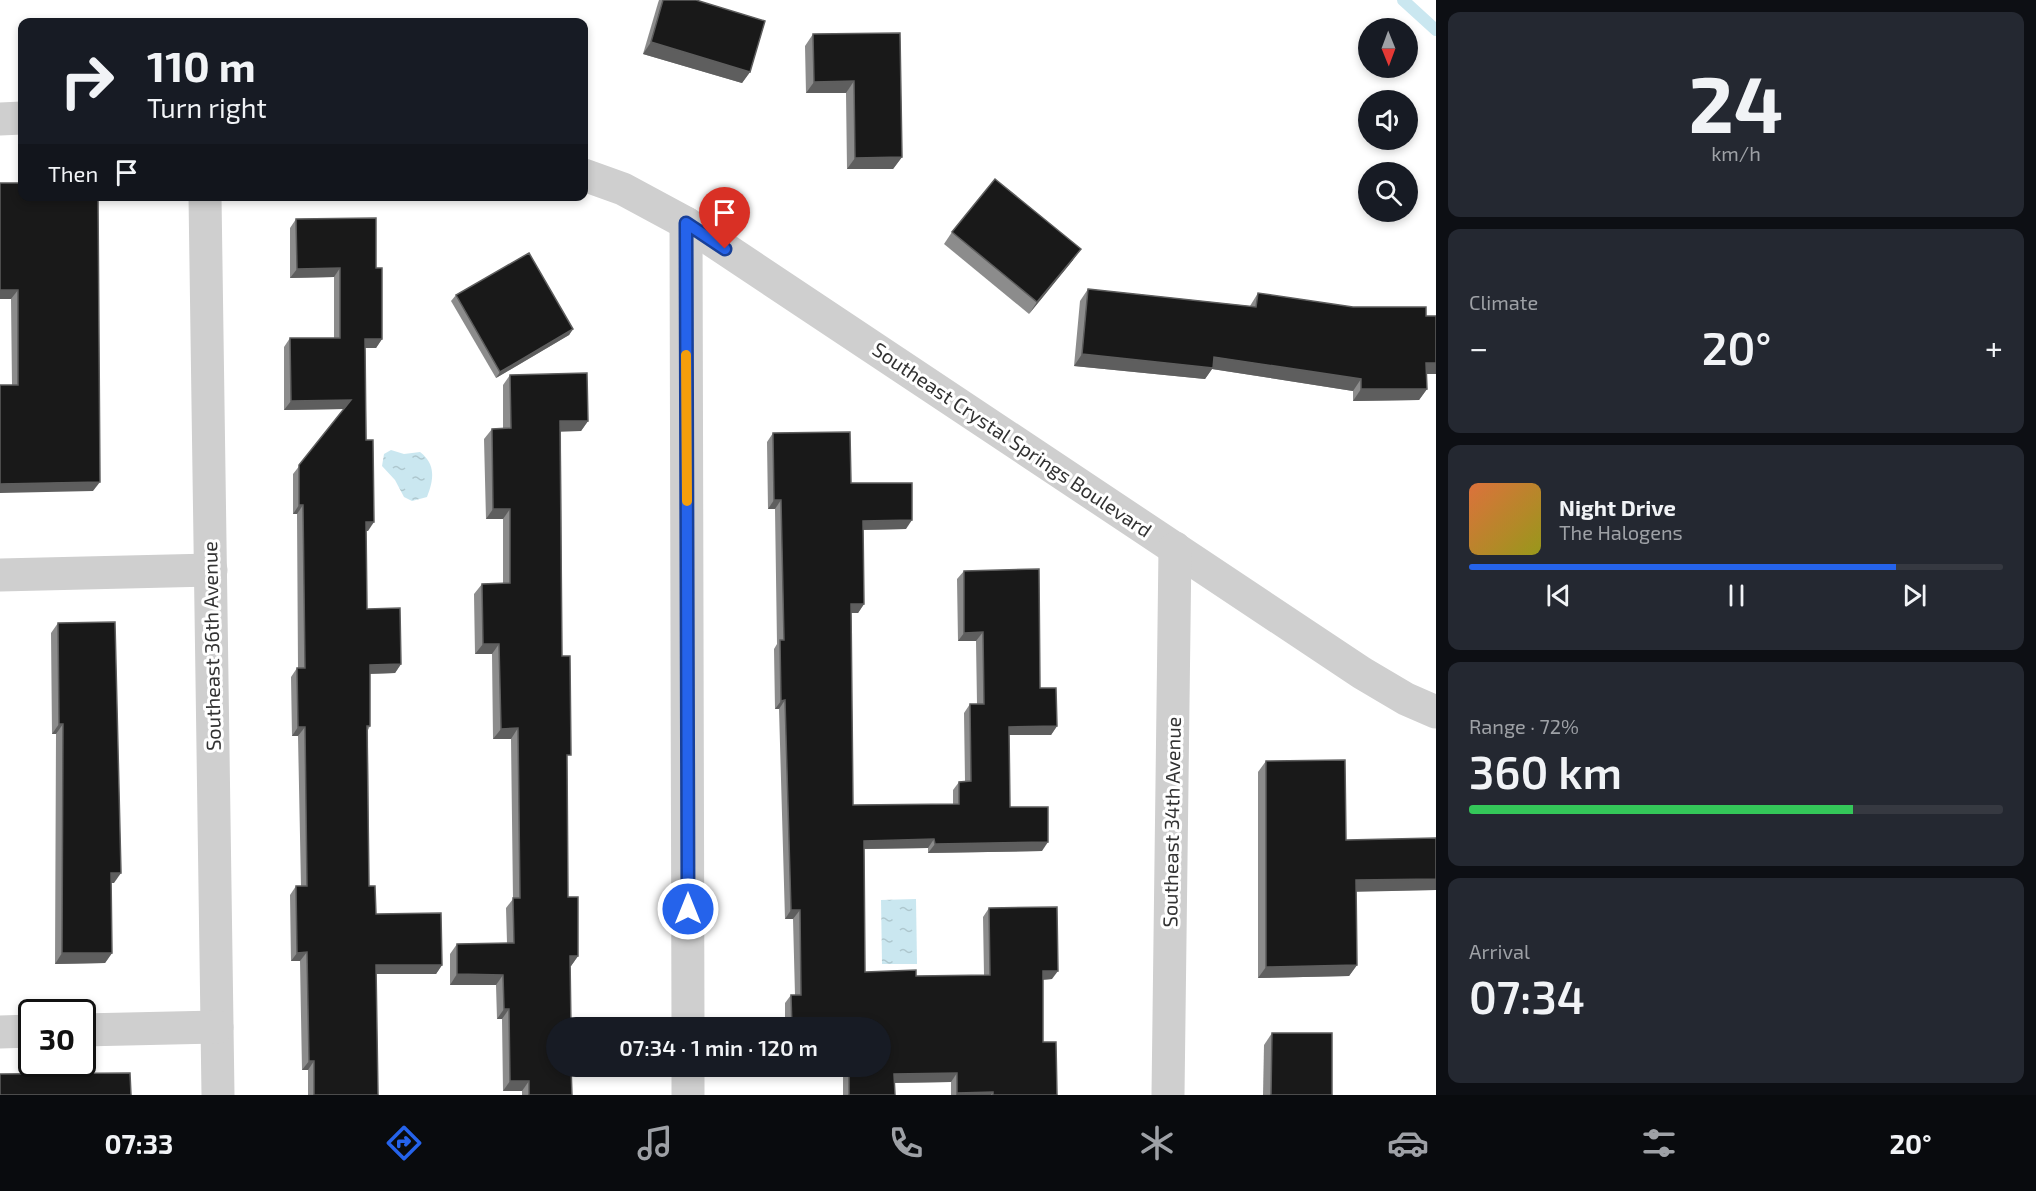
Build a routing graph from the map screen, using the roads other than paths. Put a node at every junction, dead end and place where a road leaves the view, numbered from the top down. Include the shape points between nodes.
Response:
1 (18, 118) edge
2 (0, 119) edge
3 (588, 176) edge
4 (205, 201) edge
5 (686, 223) junction
6 (1175, 548) junction
7 (211, 570) junction
8 (0, 575) edge
9 (1436, 712) edge
10 (688, 1017) edge
11 (217, 1028) junction
12 (96, 1030) edge
13 (0, 1032) edge
14 (18, 1032) edge
15 (688, 1077) edge
16 (218, 1095) edge
17 (688, 1095) edge
18 (1168, 1095) edge

1 - 2 street
3 - 5 street, Southeast Crystal Springs Boulevard via 623,189
4 - 7 street, Southeast 36th Avenue
5 - 6 street, Southeast Crystal Springs Boulevard
5 - 10 street
6 - 9 street, Southeast Crystal Springs Boulevard via 1362,673
6 - 18 street, Southeast 34th Avenue
7 - 8 street
7 - 11 street, Southeast 36th Avenue
11 - 12 street
11 - 16 street, Southeast 36th Avenue
13 - 14 street
15 - 17 street

